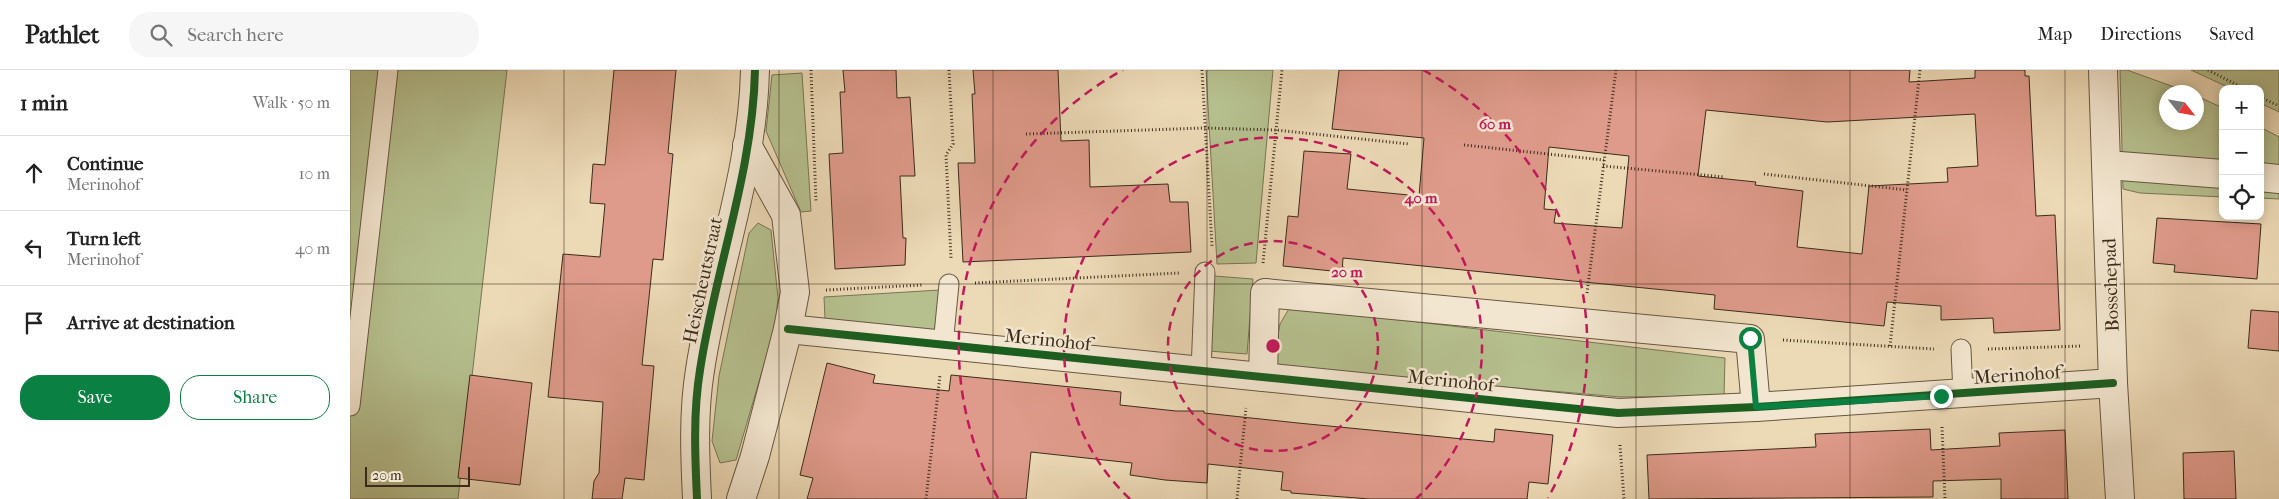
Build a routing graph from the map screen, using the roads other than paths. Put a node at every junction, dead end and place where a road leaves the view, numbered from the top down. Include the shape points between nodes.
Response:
1 (388, 70) edge
2 (755, 70) edge
3 (2103, 70) edge
4 (747, 145) junction
5 (2107, 165) junction
6 (2219, 174) edge
7 (2264, 177) edge
8 (2279, 179) edge
9 (1205, 272) road end
10 (951, 284) road end
11 (788, 329) junction
12 (943, 345) junction
13 (1960, 349) road end
14 (1201, 371) junction
15 (1256, 377) junction
16 (2113, 383) junction
17 (1952, 395) junction
18 (350, 406) edge
19 (1756, 407) junction
20 (697, 499) edge
21 (741, 499) edge
22 (2120, 499) edge

1 - 18 lane
2 - 4 street, Heischeutstraat
3 - 5 street, Bosschepad
4 - 11 street via 786,215 795,292
4 - 20 street, Heischeutstraat via 700,370 694,432
5 - 6 street
5 - 16 street, Bosschepad
7 - 8 street
9 - 14 lane
10 - 12 lane
11 - 12 street, Merinohof
11 - 21 street
12 - 14 street, Merinohof
13 - 17 lane
14 - 15 street, Merinohof
15 - 19 street, Merinohof via 1618,413
15 - 19 street via 1265,293 1750,338
16 - 17 street, Merinohof
16 - 22 street, Bosschepad
17 - 19 street, Merinohof

